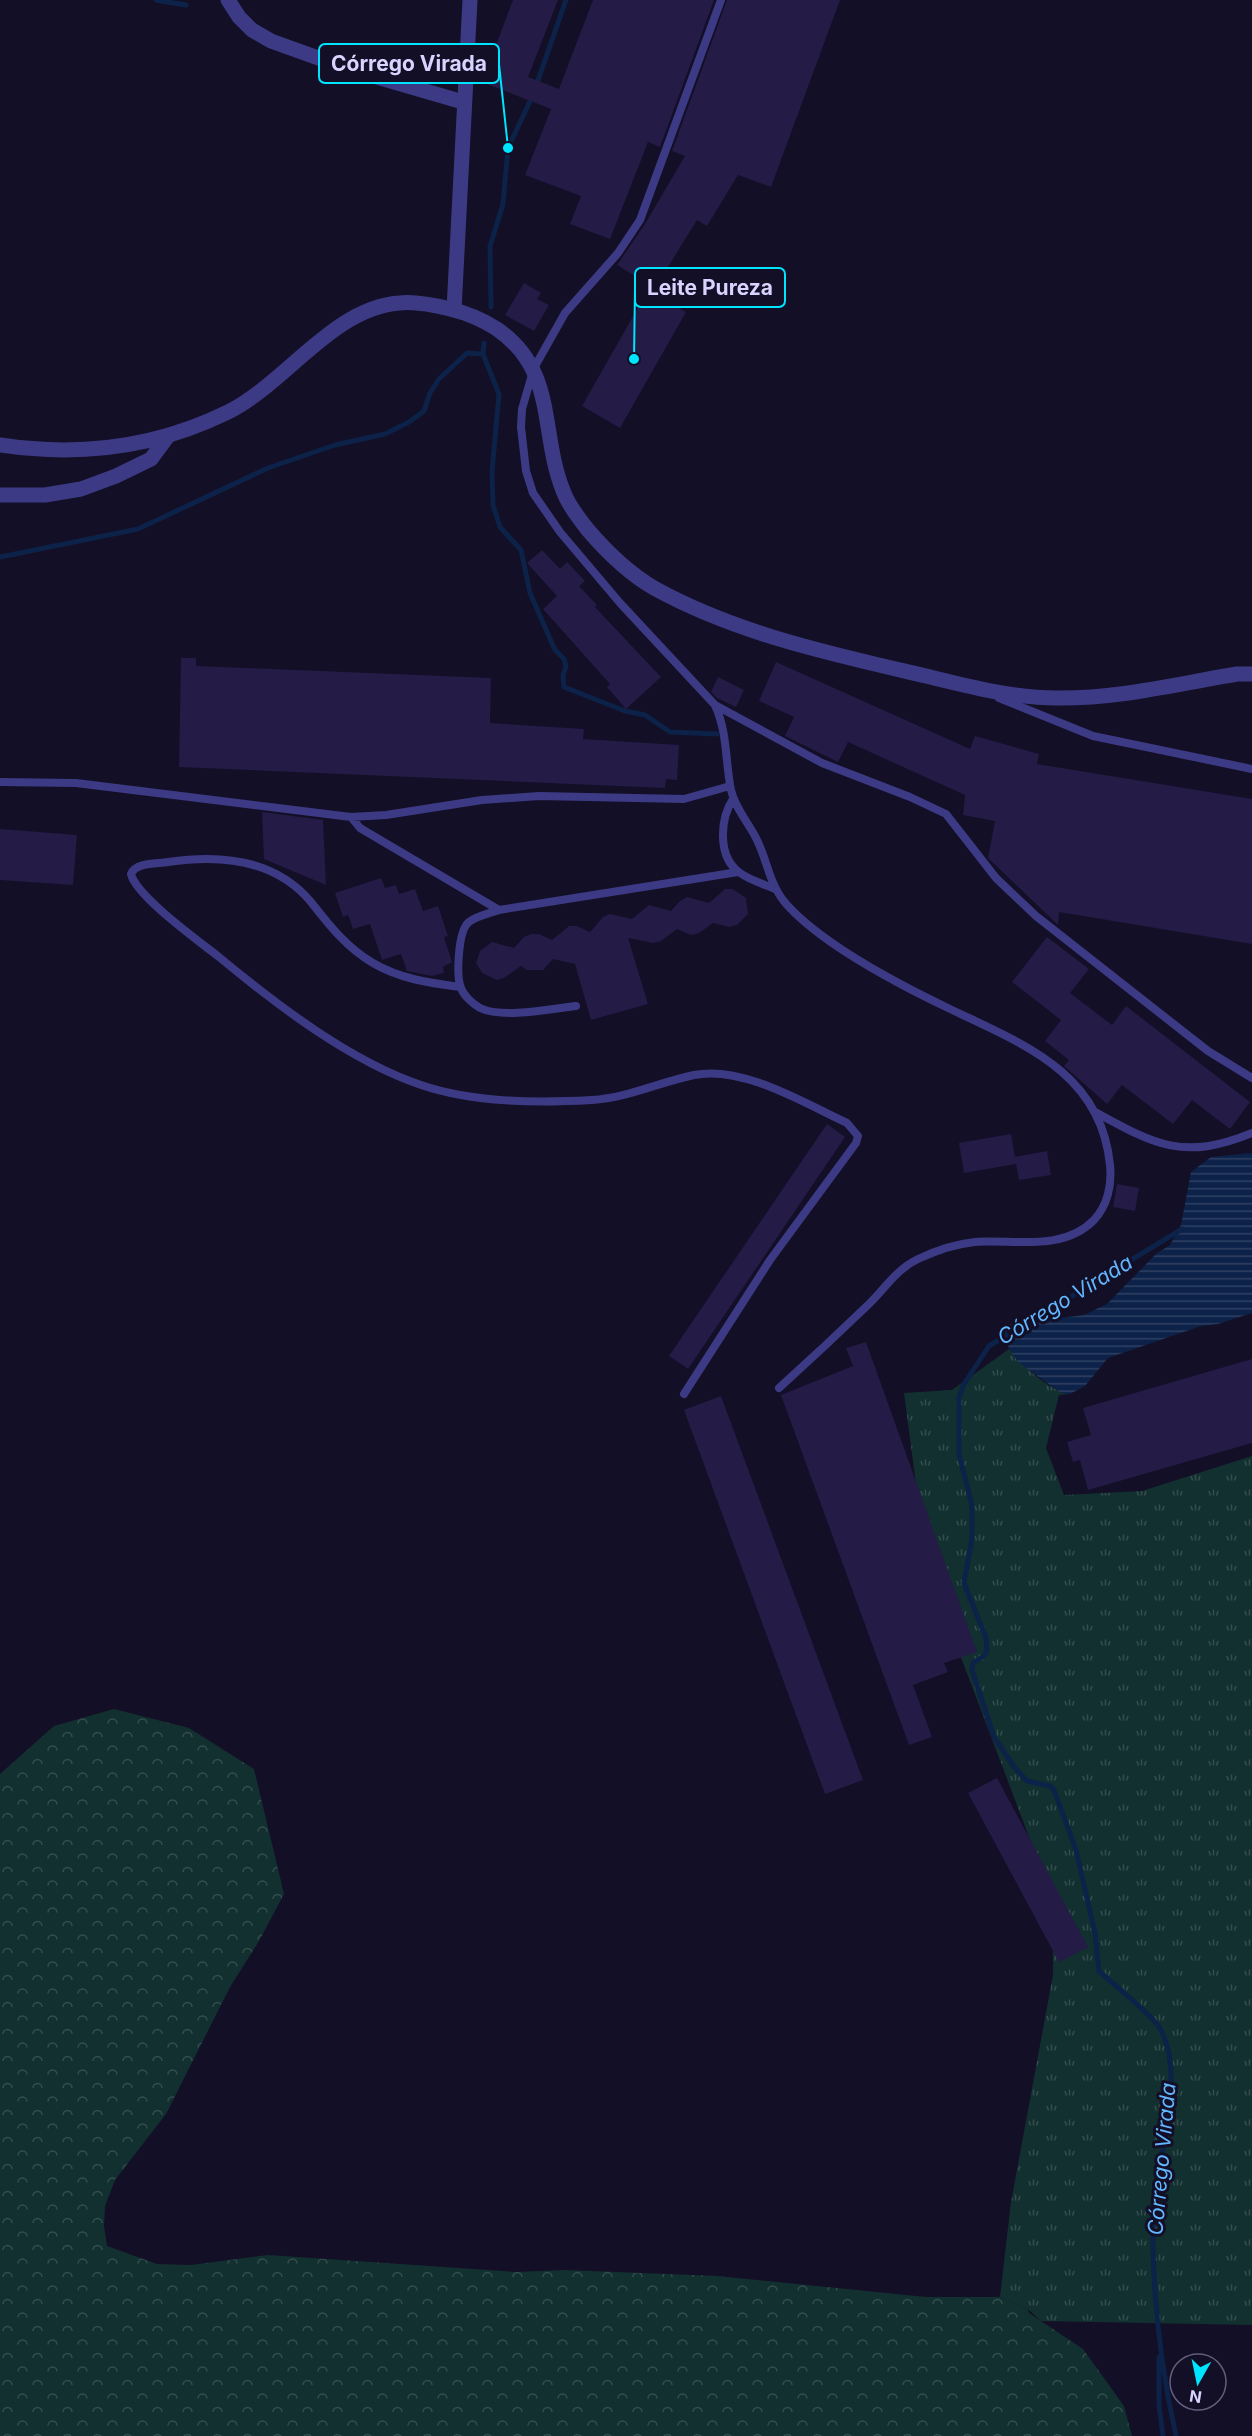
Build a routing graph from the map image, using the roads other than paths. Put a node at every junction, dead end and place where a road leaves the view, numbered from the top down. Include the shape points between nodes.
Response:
1 (228, 0) edge
2 (470, 0) edge
3 (721, 0) edge
4 (463, 102) junction
5 (454, 309) junction
6 (534, 368) junction
7 (168, 436) junction
8 (0, 445) edge
9 (0, 495) edge
10 (1252, 674) edge
11 (970, 686) junction
12 (715, 705) junction
13 (1252, 769) edge
14 (0, 782) edge
15 (730, 786) junction
16 (733, 799) junction
17 (351, 817) junction
18 (738, 872) junction
19 (775, 889) junction
20 (499, 910) junction
21 (460, 987) junction
22 (576, 1006) dead end
23 (1252, 1078) edge
24 (1094, 1112) junction
25 (1252, 1133) edge
26 (779, 1388) dead end
27 (684, 1394) dead end

1 - 4 street via 252,30 271,40 346,68
2 - 4 street
3 - 6 lane via 640,220 618,253 565,313
4 - 5 street
5 - 6 street via 505,335
5 - 7 street via 399,303 368,311 340,325 254,396 229,411
6 - 11 street via 565,496 589,531 650,585 733,623 848,658
6 - 12 lane via 521,427 533,493 560,532 620,603
7 - 8 street via 80,452
7 - 9 street via 151,459 81,489 45,495
10 - 11 street via 1095,698 1051,698
11 - 13 lane via 1093,736
12 - 15 lane via 725,733
12 - 23 lane via 822,763 945,814 996,878 1036,916 1208,1051
14 - 17 lane via 87,784
15 - 16 lane
15 - 17 lane via 684,800 539,796
16 - 18 lane via 723,823 724,848
16 - 19 lane via 758,840
17 - 20 lane via 360,828
18 - 19 lane
18 - 20 lane
19 - 24 lane via 802,919 879,971 1042,1055 1069,1077
20 - 21 lane via 469,921 463,928
21 - 22 lane via 481,1008 501,1012
21 - 27 lane via 411,980 372,963 345,943 293,883 273,870 224,860 179,860 138,867 131,874 133,882 152,902 250,983 340,1045 423,1086 488,1098 574,1101 596,1100 696,1074 720,1074 742,1077 847,1123 858,1137 856,1143 770,1260
24 - 25 lane via 1164,1146 1209,1147
24 - 26 lane via 1105,1134 1111,1181 1104,1206 1095,1219 1080,1231 1058,1240 972,1242 915,1260

